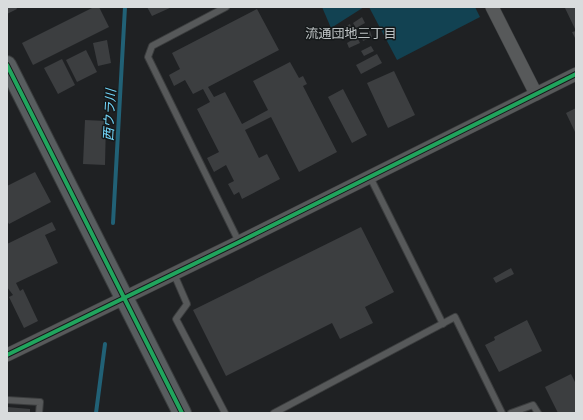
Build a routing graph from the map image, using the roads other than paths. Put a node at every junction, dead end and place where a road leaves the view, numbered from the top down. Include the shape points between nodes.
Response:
1 (226, 7) edge
2 (492, 7) edge
3 (8, 70) edge
4 (576, 74) edge
5 (536, 94) junction
6 (370, 177) junction
7 (239, 242) junction
8 (174, 274) junction
9 (125, 298) junction
10 (443, 324) junction
11 (7, 355) edge
12 (7, 400) edge
13 (39, 413) edge
14 (182, 413) edge
15 (225, 413) edge
16 (274, 413) edge
17 (502, 413) edge
18 (511, 413) edge
19 (538, 413) edge

1 - 7 lane via 152,46 148,58
2 - 5 street
3 - 9 street
4 - 5 street
5 - 6 street
6 - 7 street
6 - 10 lane
7 - 8 street
8 - 9 street
8 - 15 lane via 188,304 176,319
9 - 11 street
9 - 14 street
10 - 16 lane
10 - 17 lane via 455,317
12 - 13 lane via 40,402
18 - 19 lane via 533,405

